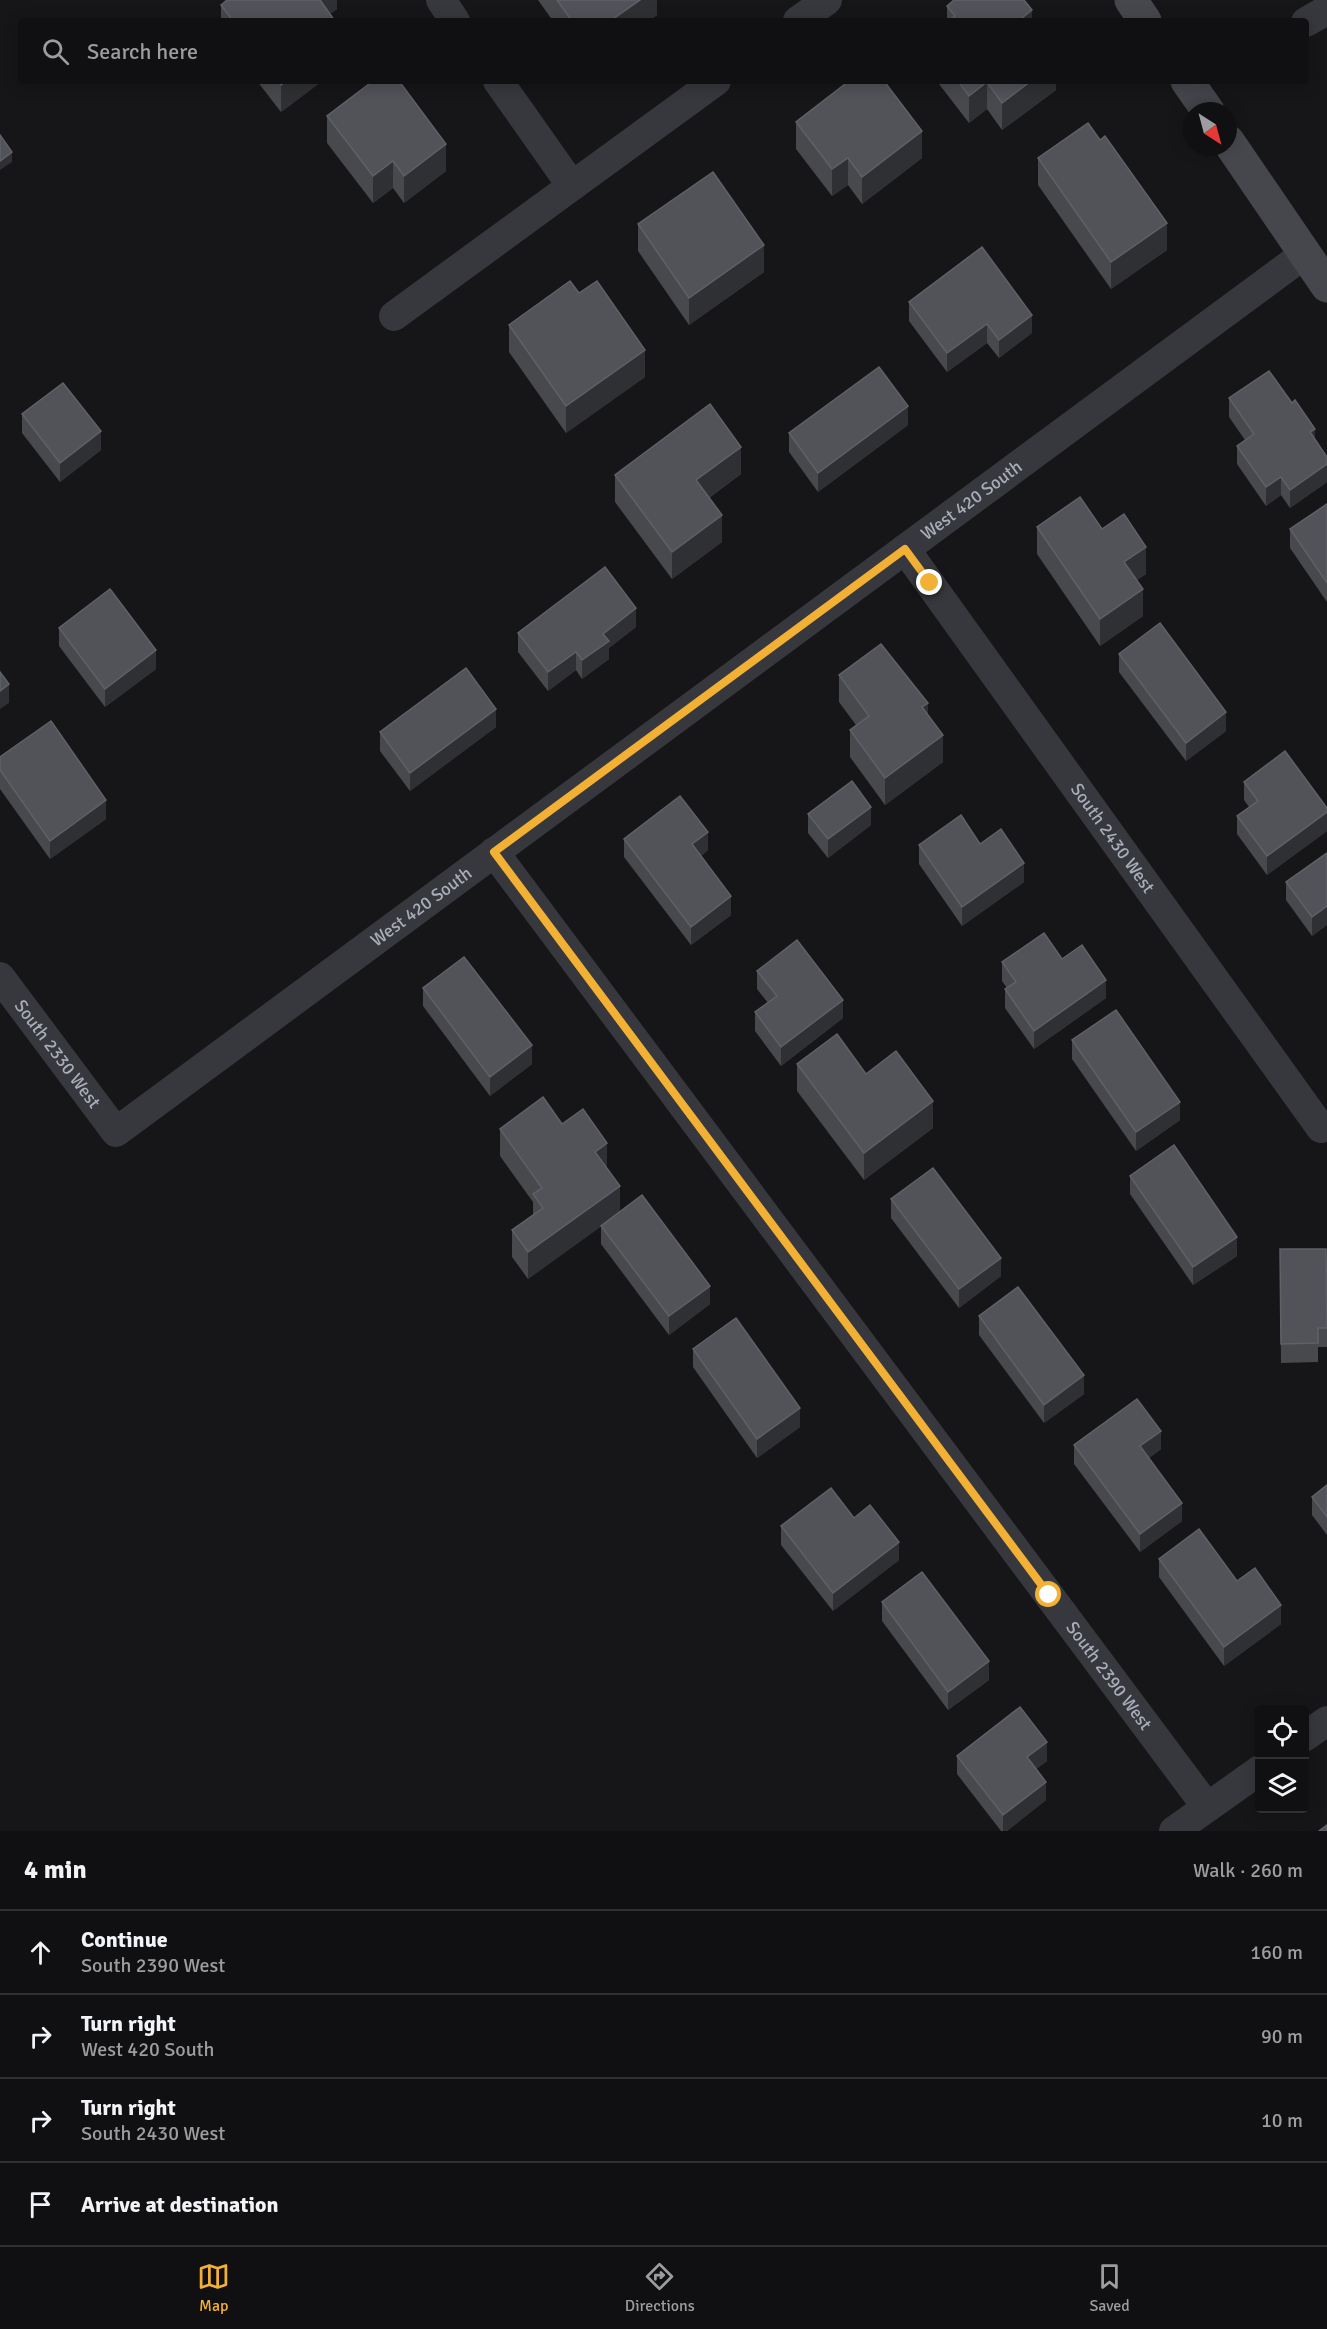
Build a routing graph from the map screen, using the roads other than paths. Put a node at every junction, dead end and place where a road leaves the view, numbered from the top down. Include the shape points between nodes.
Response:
1 (441, 0) edge
2 (827, 0) edge
3 (1131, 0) edge
4 (1327, 10) edge
5 (454, 18) edge
6 (802, 18) edge
7 (1143, 18) edge
8 (1309, 20) edge
9 (500, 84) edge
10 (712, 84) edge
11 (1237, 154) edge
12 (572, 186) junction
13 (1306, 253) junction
14 (1327, 286) edge
15 (394, 316) dead end
16 (905, 549) junction
17 (494, 852) junction
18 (0, 976) edge
19 (1321, 1128) dead end
20 (116, 1132) joint
21 (1327, 1721) edge
22 (1309, 1734) edge
23 (1255, 1774) edge
24 (1207, 1808) junction
25 (1174, 1831) edge

1 - 5 street
2 - 6 street
3 - 7 street
4 - 8 street
9 - 12 street
10 - 12 street
11 - 13 street
12 - 15 street
13 - 14 street
13 - 16 street, West 420 South
16 - 17 street, West 420 South
16 - 19 street, South 2430 West
17 - 20 street, West 420 South
17 - 24 street, South 2390 West
18 - 20 street, South 2330 West
21 - 22 street
23 - 24 street
24 - 25 street

